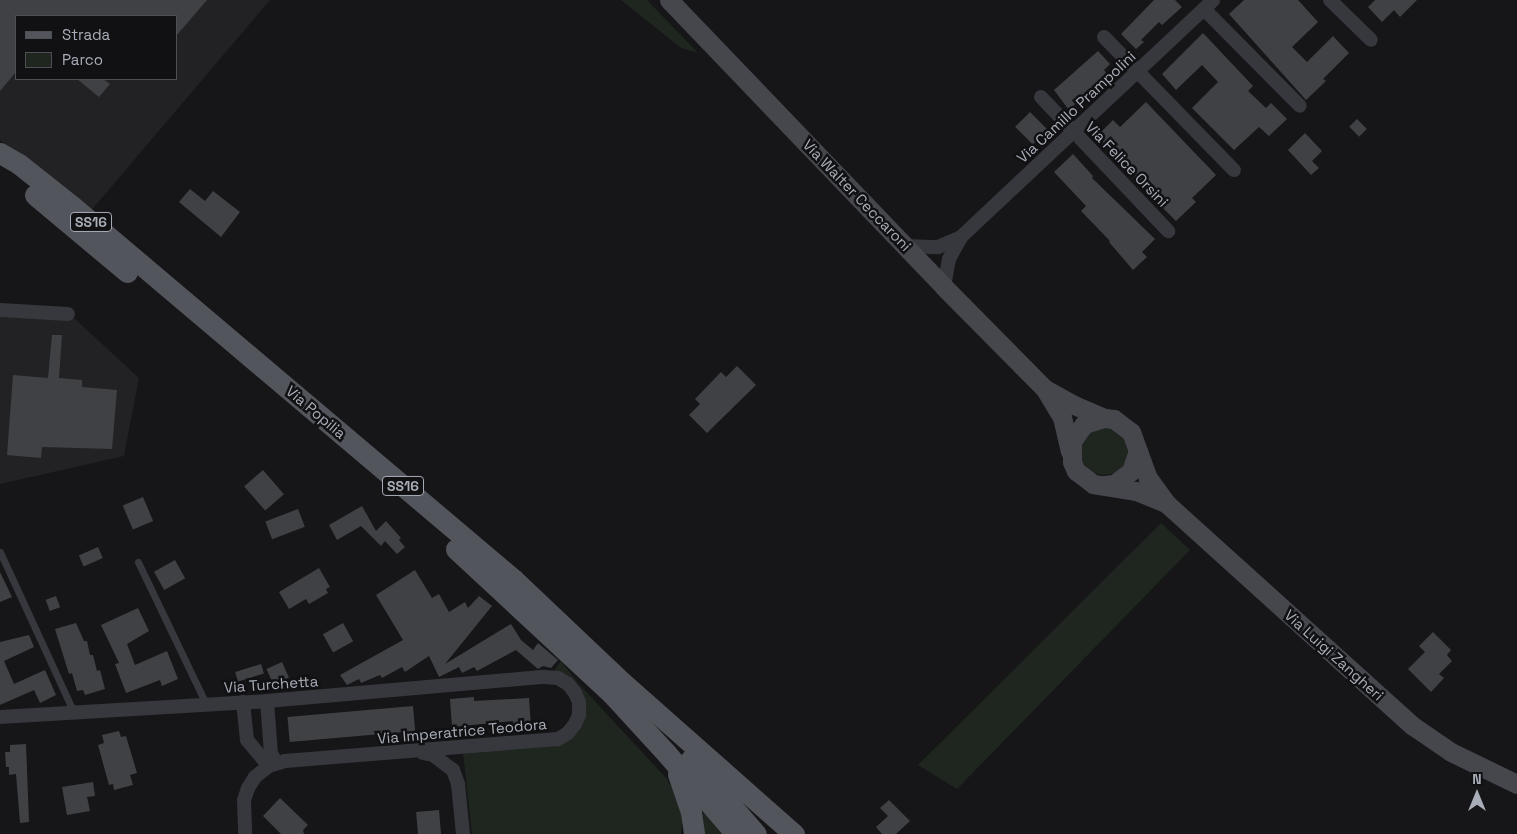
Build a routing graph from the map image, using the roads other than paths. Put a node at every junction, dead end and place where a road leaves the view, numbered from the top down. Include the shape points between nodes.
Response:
1 (668, 0) edge
2 (1330, 0) edge
3 (1208, 4) edge
4 (1104, 37) dead end
5 (1371, 40) dead end
6 (1138, 71) junction
7 (1041, 97) dead end
8 (1300, 106) dead end
9 (1073, 131) junction
10 (0, 153) edge
11 (0, 161) edge
12 (1234, 170) dead end
13 (1168, 231) dead end
14 (961, 237) junction
15 (906, 246) junction
16 (944, 287) junction
17 (0, 310) edge
18 (68, 314) dead end
19 (1046, 389) junction
20 (1104, 418) junction
21 (1070, 451) junction
22 (1138, 451) junction
23 (1104, 485) junction
24 (1167, 504) junction
25 (0, 552) edge
26 (138, 562) dead end
27 (544, 677) joint
28 (616, 687) junction
29 (267, 701) junction
30 (243, 702) junction
31 (206, 704) junction
32 (74, 713) junction
33 (0, 718) edge
34 (413, 751) junction
35 (667, 754) junction
36 (273, 764) junction
37 (1517, 784) edge
38 (245, 834) edge
39 (463, 834) edge
40 (694, 834) edge
41 (736, 834) edge
42 (756, 834) edge
43 (794, 834) edge

1 - 15 street, Via Walter Ceccaroni
2 - 5 street
3 - 6 street, Via Camillo Prampolini
3 - 8 street
4 - 6 street
6 - 9 street, Via Camillo Prampolini
6 - 12 street
7 - 9 street, Via Felice Orsini
9 - 13 street, Via Felice Orsini
9 - 14 street, Via Camillo Prampolini
10 - 28 main road, Via Popilia / SS16 via 72,206 513,579
11 - 28 main road, Via Popilia / SS16 via 11,174
14 - 15 street, Via Camillo Prampolini via 938,247
14 - 16 street, Via Camillo Prampolini via 949,260
15 - 16 street, Via Walter Ceccaroni
16 - 19 street, Via Walter Ceccaroni
17 - 18 street
19 - 20 street, Via Walter Ceccaroni
19 - 21 street, Via Walter Ceccaroni via 1062,417
20 - 21 street via 1084,424 1072,441
20 - 22 street, Via Walter Ceccaroni via 1114,419 1131,432
21 - 23 street, Via Walter Ceccaroni via 1076,471 1084,479
22 - 23 street via 1131,471 1124,479
22 - 24 street, Via Luigi Zangheri via 1148,478
23 - 24 street, Via Luigi Zangheri via 1136,491
24 - 37 street, Via Luigi Zangheri via 1414,726 1451,752
25 - 32 lane
26 - 31 lane
27 - 29 street, Via Turchetta
27 - 34 street, Via Imperatrice Teodora via 558,678 576,693 579,715 568,733 558,738
28 - 35 main road, SS16
28 - 42 main road, SS16
28 - 43 main road
29 - 30 street, Via Turchetta
29 - 36 street
30 - 31 street, Via Turchetta
30 - 36 street via 247,740
31 - 32 street, Via Turchetta
32 - 33 street, Via Turchetta
34 - 36 street, Via Imperatrice Teodora
34 - 39 street via 433,755 453,770 458,784
35 - 40 main road via 683,784
35 - 41 main road, SS16
36 - 38 street via 255,777 248,788 244,800

